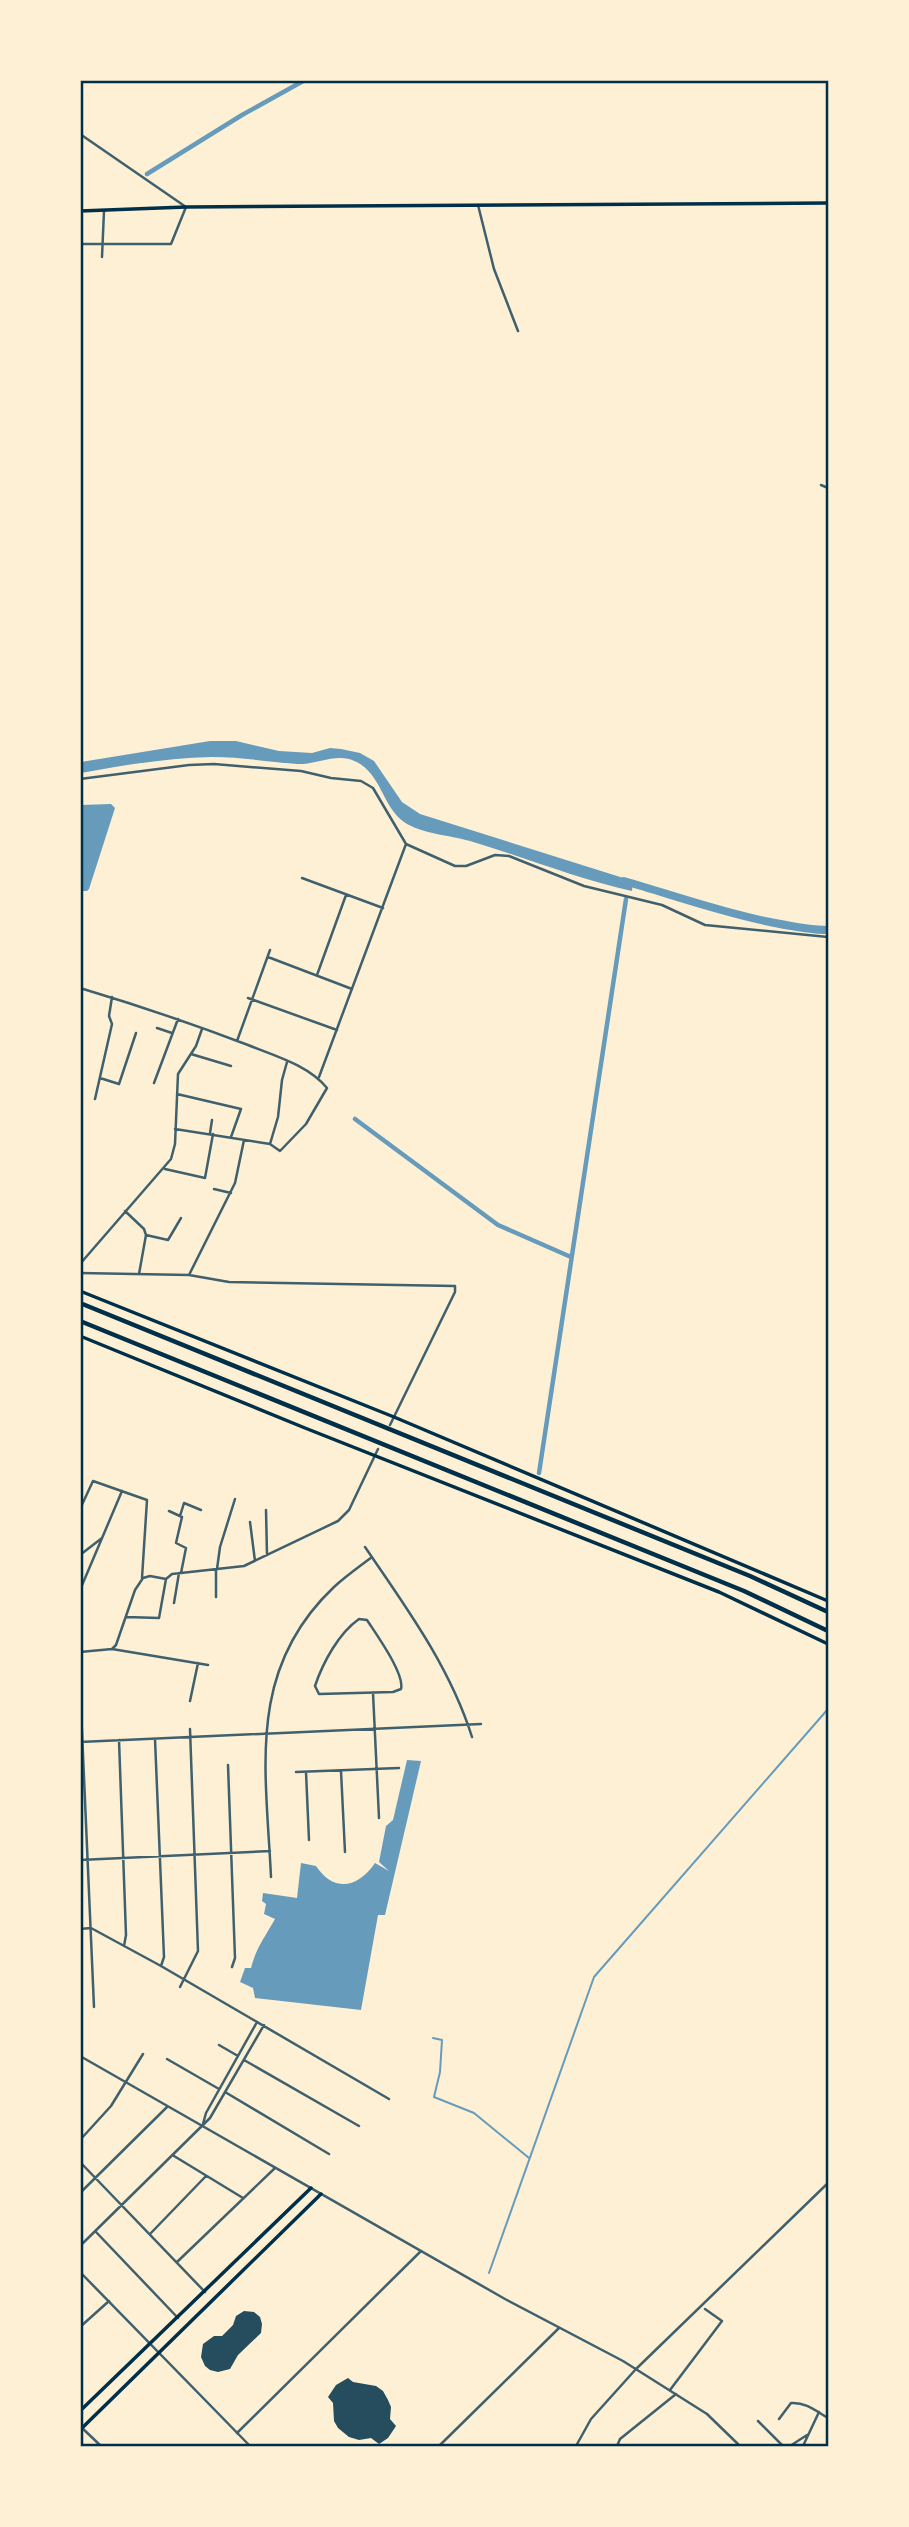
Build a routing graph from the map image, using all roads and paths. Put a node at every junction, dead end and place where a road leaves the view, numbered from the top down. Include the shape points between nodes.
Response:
1 (80, 134) edge
2 (828, 204) edge
3 (478, 205) junction
4 (186, 207) junction
5 (80, 211) edge
6 (104, 211) junction
7 (80, 244) edge
8 (103, 244) junction
9 (102, 257) dead end
10 (518, 331) dead end
11 (821, 485) dead end
12 (828, 488) edge
13 (80, 779) edge
14 (406, 844) junction
15 (302, 878) dead end
16 (346, 895) junction
17 (383, 908) junction
18 (828, 937) edge
19 (270, 950) dead end
20 (268, 957) junction
21 (317, 975) junction
22 (80, 988) edge
23 (352, 989) junction
24 (111, 997) junction
25 (250, 999) junction
26 (178, 1019) junction
27 (203, 1027) junction
28 (156, 1028) dead end
29 (337, 1030) junction
30 (136, 1033) dead end
31 (172, 1034) junction
32 (237, 1041) junction
33 (191, 1054) junction
34 (287, 1061) junction
35 (231, 1066) dead end
36 (100, 1078) junction
37 (318, 1078) junction
38 (153, 1083) dead end
39 (177, 1094) junction
40 (95, 1099) dead end
41 (212, 1120) dead end
42 (176, 1129) junction
43 (211, 1133) junction
44 (231, 1137) junction
45 (244, 1139) junction
46 (270, 1144) junction
47 (165, 1169) junction
48 (214, 1189) dead end
49 (231, 1193) junction
50 (125, 1211) junction
51 (181, 1218) dead end
52 (146, 1235) junction
53 (80, 1264) edge
54 (80, 1273) edge
55 (139, 1274) junction
56 (189, 1275) junction
57 (80, 1291) edge
58 (80, 1303) edge
59 (80, 1321) edge
60 (80, 1336) edge
61 (394, 1417) junction
62 (390, 1425) dead end
63 (378, 1449) dead end
64 (375, 1456) junction
65 (122, 1491) junction
66 (235, 1499) dead end
67 (80, 1510) edge
68 (201, 1510) dead end
69 (266, 1510) dead end
70 (169, 1511) dead end
71 (180, 1516) junction
72 (250, 1521) dead end
73 (104, 1536) junction
74 (365, 1547) dead end
75 (80, 1555) edge
76 (267, 1555) junction
77 (372, 1557) junction
78 (255, 1561) junction
79 (217, 1569) junction
80 (180, 1573) junction
81 (142, 1578) junction
82 (166, 1578) junction
83 (80, 1590) edge
84 (216, 1597) dead end
85 (828, 1601) edge
86 (174, 1603) dead end
87 (828, 1612) edge
88 (126, 1617) junction
89 (828, 1631) edge
90 (828, 1644) edge
91 (112, 1649) junction
92 (80, 1652) edge
93 (198, 1663) junction
94 (208, 1665) dead end
95 (80, 1686) edge
96 (373, 1693) junction
97 (190, 1701) dead end
98 (481, 1724) dead end
99 (468, 1725) junction
100 (190, 1729) dead end
101 (375, 1730) junction
102 (265, 1735) junction
103 (191, 1737) junction
104 (472, 1738) dead end
105 (155, 1739) junction
106 (119, 1740) junction
107 (82, 1742) edge
108 (228, 1765) dead end
109 (399, 1768) dead end
110 (377, 1769) junction
111 (341, 1770) junction
112 (296, 1772) dead end
113 (306, 1772) junction
114 (379, 1818) dead end
115 (309, 1840) dead end
116 (270, 1852) junction
117 (345, 1852) dead end
118 (230, 1854) junction
119 (159, 1856) junction
120 (195, 1856) junction
121 (123, 1858) junction
122 (80, 1860) edge
123 (88, 1860) junction
124 (271, 1877) dead end
125 (90, 1928) junction
126 (80, 1929) edge
127 (124, 1946) junction
128 (162, 1966) junction
129 (232, 1967) dead end
130 (184, 1979) junction
131 (180, 1987) dead end
132 (94, 2007) dead end
133 (257, 2022) junction
134 (264, 2025) junction
135 (219, 2045) dead end
136 (312, 2046) dead end
137 (309, 2052) junction
138 (143, 2054) dead end
139 (80, 2056) edge
140 (238, 2056) junction
141 (85, 2058) junction
142 (167, 2059) dead end
143 (244, 2060) junction
144 (80, 2066) edge
145 (369, 2081) dead end
146 (126, 2082) junction
147 (367, 2086) junction
148 (219, 2089) junction
149 (225, 2092) junction
150 (389, 2099) dead end
151 (167, 2108) junction
152 (359, 2126) dead end
153 (202, 2127) junction
154 (80, 2140) edge
155 (329, 2154) dead end
156 (174, 2156) junction
157 (80, 2162) edge
158 (275, 2168) junction
159 (206, 2176) junction
160 (96, 2178) junction
161 (828, 2183) edge
162 (311, 2189) junction
163 (80, 2193) edge
164 (321, 2194) junction
165 (243, 2198) junction
166 (123, 2206) junction
167 (96, 2232) junction
168 (149, 2234) junction
169 (80, 2246) edge
170 (421, 2251) junction
171 (177, 2262) junction
172 (80, 2272) edge
173 (220, 2277) junction
174 (229, 2286) junction
175 (205, 2292) junction
176 (109, 2301) junction
177 (705, 2309) dead end
178 (178, 2318) junction
179 (80, 2327) edge
180 (559, 2328) junction
181 (151, 2343) junction
182 (160, 2353) junction
183 (636, 2369) junction
184 (670, 2390) junction
185 (676, 2394) junction
186 (80, 2411) edge
187 (819, 2412) junction
188 (779, 2418) dead end
189 (828, 2418) edge
190 (758, 2421) dead end
191 (81, 2428) edge
192 (237, 2432) junction
193 (809, 2434) junction
194 (443, 2443) junction
195 (101, 2446) edge
196 (250, 2446) edge
197 (439, 2446) edge
198 (447, 2446) edge
199 (576, 2446) edge
200 (617, 2446) edge
201 (740, 2446) edge
202 (783, 2446) edge
203 (789, 2446) edge
204 (803, 2446) edge

1 - 4 street
2 - 3 main road
3 - 4 main road
3 - 10 street via 494,269
4 - 6 main road
4 - 8 street via 171,244
5 - 6 main road
6 - 8 street
7 - 8 street
8 - 9 street
11 - 12 street
13 - 14 street via 214,764 361,781 373,788
14 - 17 street
14 - 18 street via 455,866 495,855 509,856 584,886 662,905 705,925
15 - 16 street
16 - 17 street
16 - 21 street
17 - 23 street
19 - 20 street
20 - 21 street
20 - 25 street
21 - 23 street
22 - 24 street
23 - 29 street
24 - 26 street
24 - 36 street via 112,1024
25 - 29 street
25 - 32 street
26 - 27 street
26 - 31 street
27 - 32 street
27 - 33 street
28 - 31 street
29 - 37 street
30 - 36 street via 119,1084
31 - 38 street
32 - 34 street
33 - 35 street
33 - 39 street via 178,1074
34 - 37 street
34 - 46 street
36 - 40 street
37 - 46 street via 327,1088 306,1124 279,1151
39 - 42 street
39 - 44 street via 241,1109
41 - 43 street
42 - 43 street
42 - 47 street via 174,1151
43 - 44 street
43 - 47 street via 205,1178
44 - 45 street
45 - 46 street
45 - 49 street
47 - 50 street
48 - 49 street
49 - 56 street
50 - 52 street
50 - 53 street
51 - 52 street via 166,1241
52 - 55 street
54 - 55 street
55 - 56 street
56 - 61 street via 229,1282 455,1286
57 - 61 main road
58 - 87 highway
59 - 89 highway via 744,1591
60 - 64 main road
61 - 62 street
61 - 85 main road
63 - 64 street
64 - 76 street via 345,1516
64 - 90 main road via 719,1592
65 - 67 street via 93,1481
65 - 73 street
65 - 81 street via 147,1500
66 - 79 street
68 - 71 street via 184,1503
69 - 76 street
70 - 71 street
71 - 80 street via 176,1543 186,1548
72 - 78 street
73 - 75 street
73 - 83 street
74 - 77 street
76 - 78 street
77 - 99 street via 432,1649
77 - 102 street via 324,1597 293,1640 274,1680
78 - 79 street
79 - 80 street
79 - 84 street
80 - 82 street
80 - 86 street
81 - 82 street
81 - 88 street
82 - 88 street via 159,1618
88 - 91 street
91 - 92 street
91 - 93 street
93 - 94 street
93 - 97 street
95 - 107 street
96 - 96 street via 398,1691 403,1682 368,1622 359,1619 330,1653 315,1688 321,1695
96 - 101 street
98 - 99 street
99 - 101 street
99 - 104 street
100 - 103 street
101 - 102 street
101 - 110 street
102 - 103 street
102 - 116 street
103 - 105 street
103 - 120 street
105 - 106 street
105 - 119 street
106 - 107 street
106 - 121 street
107 - 123 street
108 - 118 street
109 - 110 street
110 - 111 street
110 - 114 street
111 - 113 street
111 - 117 street
112 - 113 street
113 - 115 street
116 - 118 street
116 - 124 street
118 - 120 street
118 - 129 street
119 - 120 street
119 - 121 street
119 - 128 street
120 - 130 street via 198,1954
121 - 123 street
121 - 127 street
122 - 123 street
123 - 125 street
125 - 126 street
125 - 127 street
125 - 132 street
127 - 128 street
128 - 130 street
130 - 131 street
130 - 133 street
133 - 134 street
133 - 140 street
134 - 137 street
134 - 143 street
135 - 140 street
136 - 137 street
137 - 147 street
138 - 146 street
139 - 141 street
140 - 148 street
141 - 144 street
141 - 146 street
142 - 148 street
143 - 149 street
143 - 152 street
145 - 147 street
146 - 151 street
146 - 154 street
147 - 150 street
148 - 153 street
149 - 153 street
149 - 155 street
151 - 153 street
151 - 160 street
153 - 156 street
153 - 158 street
156 - 159 street
156 - 166 street
157 - 160 street
158 - 162 street
158 - 165 street
159 - 165 street
159 - 168 street
160 - 163 street
160 - 166 street
161 - 183 street
162 - 164 street
162 - 173 main road
164 - 170 street
164 - 174 main road
165 - 171 street
166 - 167 street
166 - 168 street
167 - 169 street
167 - 178 street
168 - 171 street
170 - 180 street
170 - 192 street
171 - 175 street
172 - 176 street
173 - 174 main road
173 - 175 main road
174 - 182 main road
175 - 178 main road
176 - 179 street
176 - 181 street
177 - 184 street via 722,2321
178 - 181 main road
180 - 183 street
180 - 194 street
181 - 182 street
181 - 186 main road
182 - 191 main road
182 - 192 street
183 - 184 street
183 - 199 street via 591,2419
184 - 185 street
185 - 200 street
185 - 201 street via 710,2417
187 - 188 street via 806,2404 791,2403
187 - 189 street
187 - 193 street
190 - 202 street
191 - 195 street
192 - 196 street
193 - 203 street
193 - 204 street
194 - 197 street
194 - 198 street

